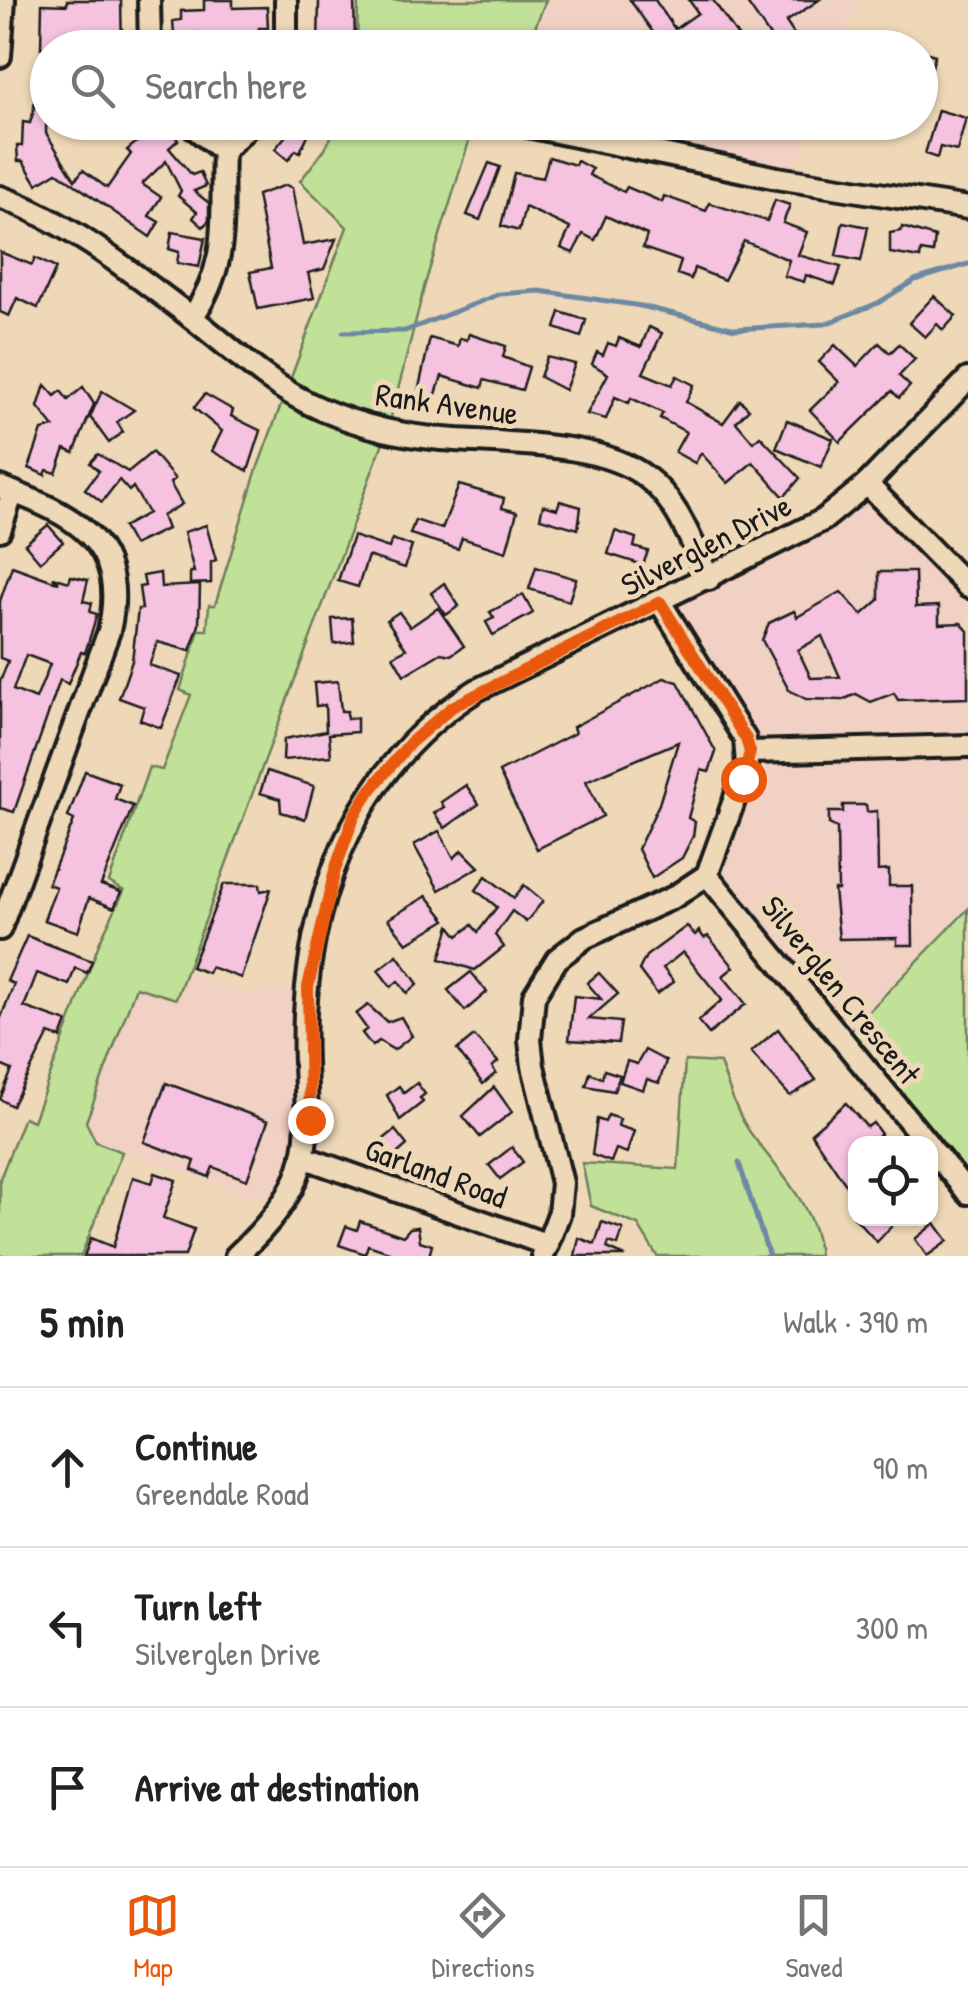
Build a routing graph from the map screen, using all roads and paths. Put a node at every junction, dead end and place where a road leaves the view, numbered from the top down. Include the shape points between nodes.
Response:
1 (4, 0) edge
2 (149, 0) edge
3 (286, 0) edge
4 (150, 30) edge
5 (286, 30) edge
6 (0, 56) edge
7 (209, 140) edge
8 (234, 140) edge
9 (596, 140) edge
10 (223, 151) junction
11 (0, 198) edge
12 (968, 208) edge
13 (192, 318) junction
14 (968, 379) edge
15 (868, 484) junction
16 (7, 490) edge
17 (0, 530) edge
18 (710, 579) junction
19 (968, 587) edge
20 (660, 602) junction
21 (968, 746) edge
22 (750, 752) junction
23 (706, 875) junction
24 (0, 929) edge
25 (922, 1136) edge
26 (938, 1156) edge
27 (304, 1157) junction
28 (968, 1192) edge
29 (545, 1250) edge
30 (236, 1256) edge

1 - 6 street
2 - 4 street
3 - 5 street
7 - 10 street
8 - 10 street
9 - 12 street
10 - 13 street via 223,245 211,287
11 - 13 street, Rank Avenue via 101,252
13 - 18 street, Rank Avenue via 269,381 347,418 428,438 590,454 624,464 668,500
14 - 15 street, Silverglen Drive
15 - 18 street, Silverglen Drive via 823,520
15 - 19 street
16 - 17 street
16 - 24 street via 72,517 95,539 106,559 113,614
18 - 20 street, Silverglen Drive
20 - 22 street
20 - 27 street, Silverglen Drive via 452,707 369,792 335,870 308,987 310,1120
21 - 22 street
22 - 23 street
23 - 25 street, Silverglen Crescent
23 - 29 street via 584,938 542,977 530,1040 562,1184
26 - 28 street, Silverglen Crescent
27 - 29 street, Garland Road
27 - 30 street, Silverglen Drive via 280,1208

